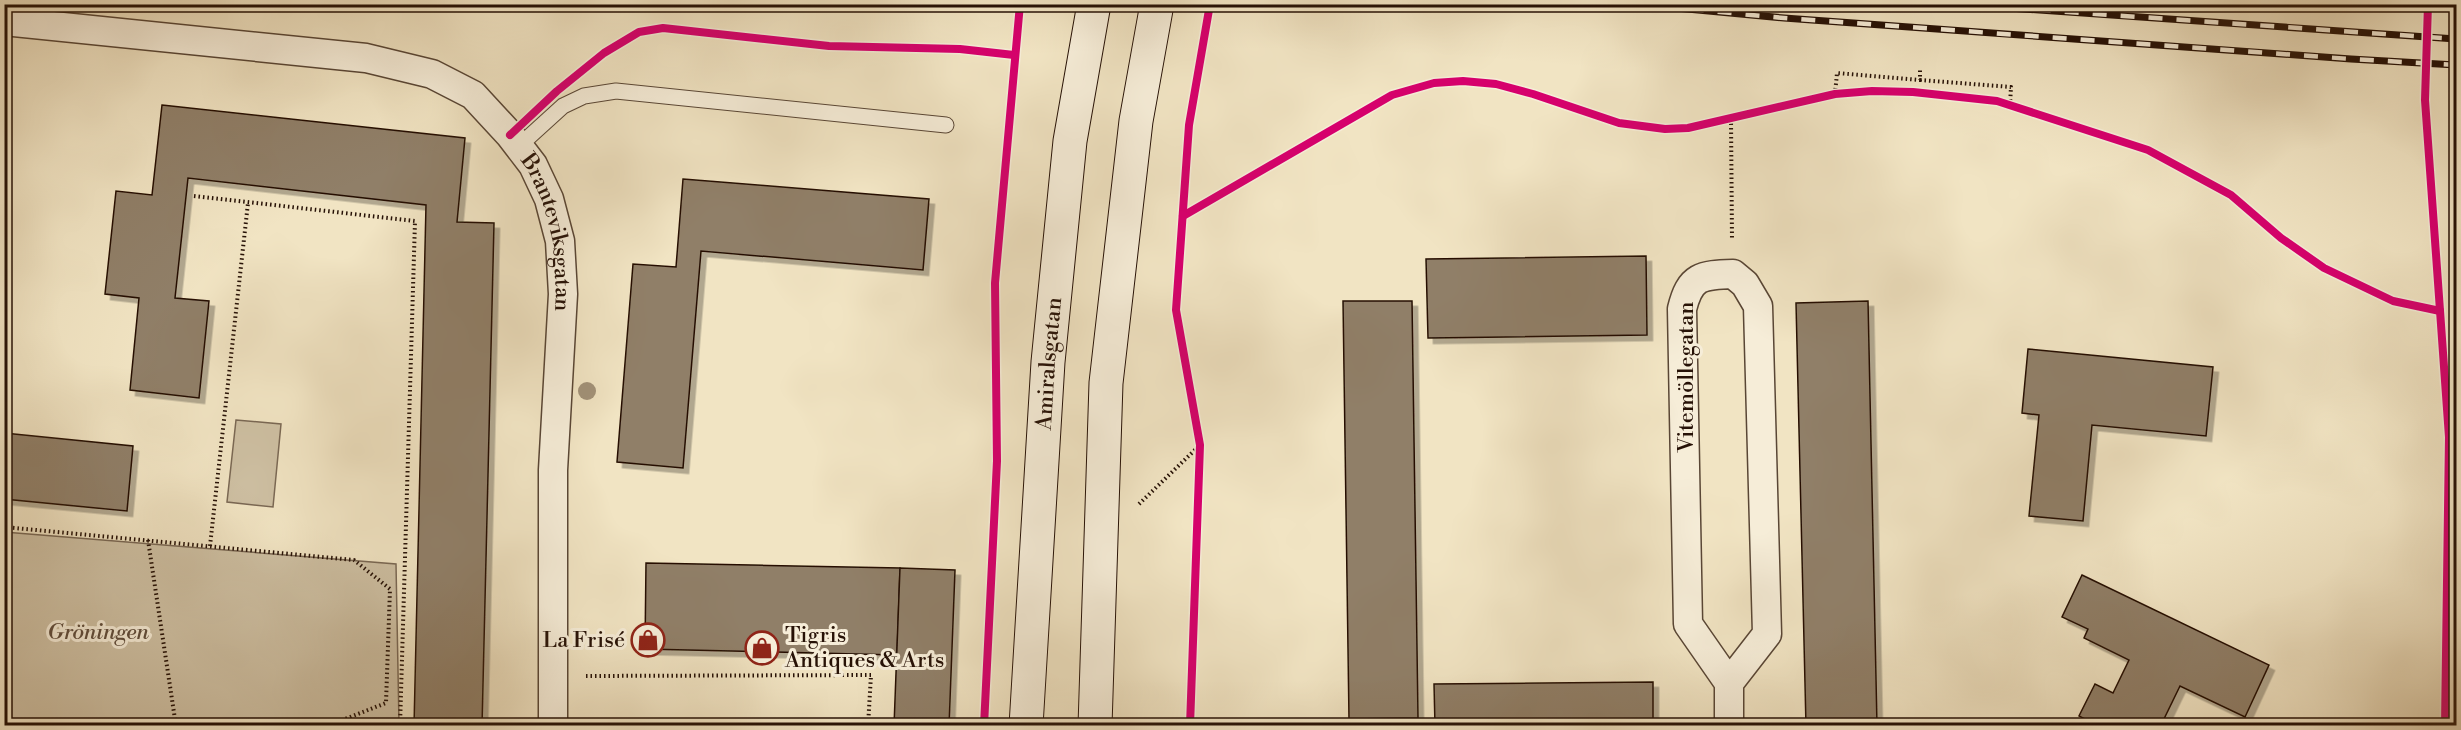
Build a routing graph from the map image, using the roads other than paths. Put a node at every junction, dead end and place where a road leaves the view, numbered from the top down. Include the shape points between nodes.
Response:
1 (1094, 4) edge
2 (1157, 4) edge
3 (4, 21) edge
4 (946, 125) dead end
5 (519, 146) junction
6 (1729, 683) junction
7 (553, 726) edge
8 (1026, 726) edge
9 (1095, 726) edge
10 (1729, 726) edge

1 - 8 main road, Amiralsgatan via 1070,141 1049,351
2 - 9 main road via 1136,121 1106,382
3 - 5 street, Branteviksgatan via 366,58 432,74 472,95
4 - 5 lane via 616,91 584,96 563,106
5 - 7 street, Branteviksgatan via 549,199 560,241 563,294 553,470
6 - 6 street, Vitemöllegatan via 1767,634 1758,306 1745,284 1733,274 1697,280 1687,290 1682,309 1688,624
6 - 10 street

